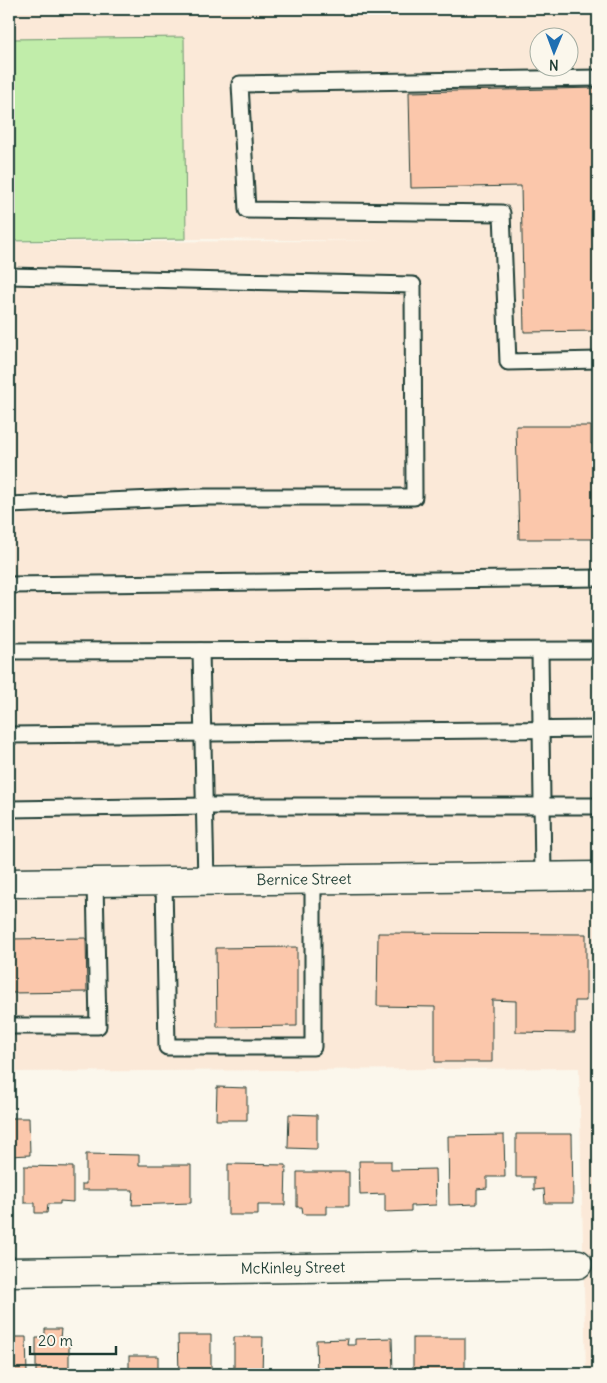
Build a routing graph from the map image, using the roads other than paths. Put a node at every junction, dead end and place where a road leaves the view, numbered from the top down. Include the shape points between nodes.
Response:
1 (598, 78) edge
2 (9, 276) edge
3 (598, 360) edge
4 (9, 505) edge
5 (598, 578) edge
6 (9, 585) edge
7 (598, 650) edge
8 (9, 651) edge
9 (201, 651) junction
10 (540, 651) junction
11 (598, 729) edge
12 (541, 730) junction
13 (203, 733) junction
14 (9, 735) edge
15 (205, 806) junction
16 (542, 806) junction
17 (598, 806) edge
18 (9, 809) edge
19 (542, 876) junction
20 (598, 876) edge
21 (313, 880) junction
22 (95, 882) junction
23 (164, 882) junction
24 (206, 882) junction
25 (9, 883) edge
26 (9, 1026) edge
27 (578, 1264) dead end
28 (9, 1272) edge

1 - 3 lane via 240,84 247,210 502,213 508,362
2 - 4 lane via 413,285 414,497 204,497
5 - 6 lane
7 - 10 lane
8 - 9 lane
9 - 10 lane
9 - 13 lane
10 - 12 lane
11 - 12 lane
12 - 13 lane
12 - 16 lane
13 - 14 lane
13 - 15 lane
15 - 16 lane
15 - 18 lane
15 - 24 lane
16 - 17 lane
16 - 19 lane
19 - 20 street, Bernice Street
19 - 21 street, Bernice Street
21 - 23 lane via 313,1046 167,1047
21 - 24 street, Bernice Street
22 - 23 street, Bernice Street
22 - 25 street, Bernice Street
22 - 26 lane via 98,1026
23 - 24 street, Bernice Street
27 - 28 street, McKinley Street

